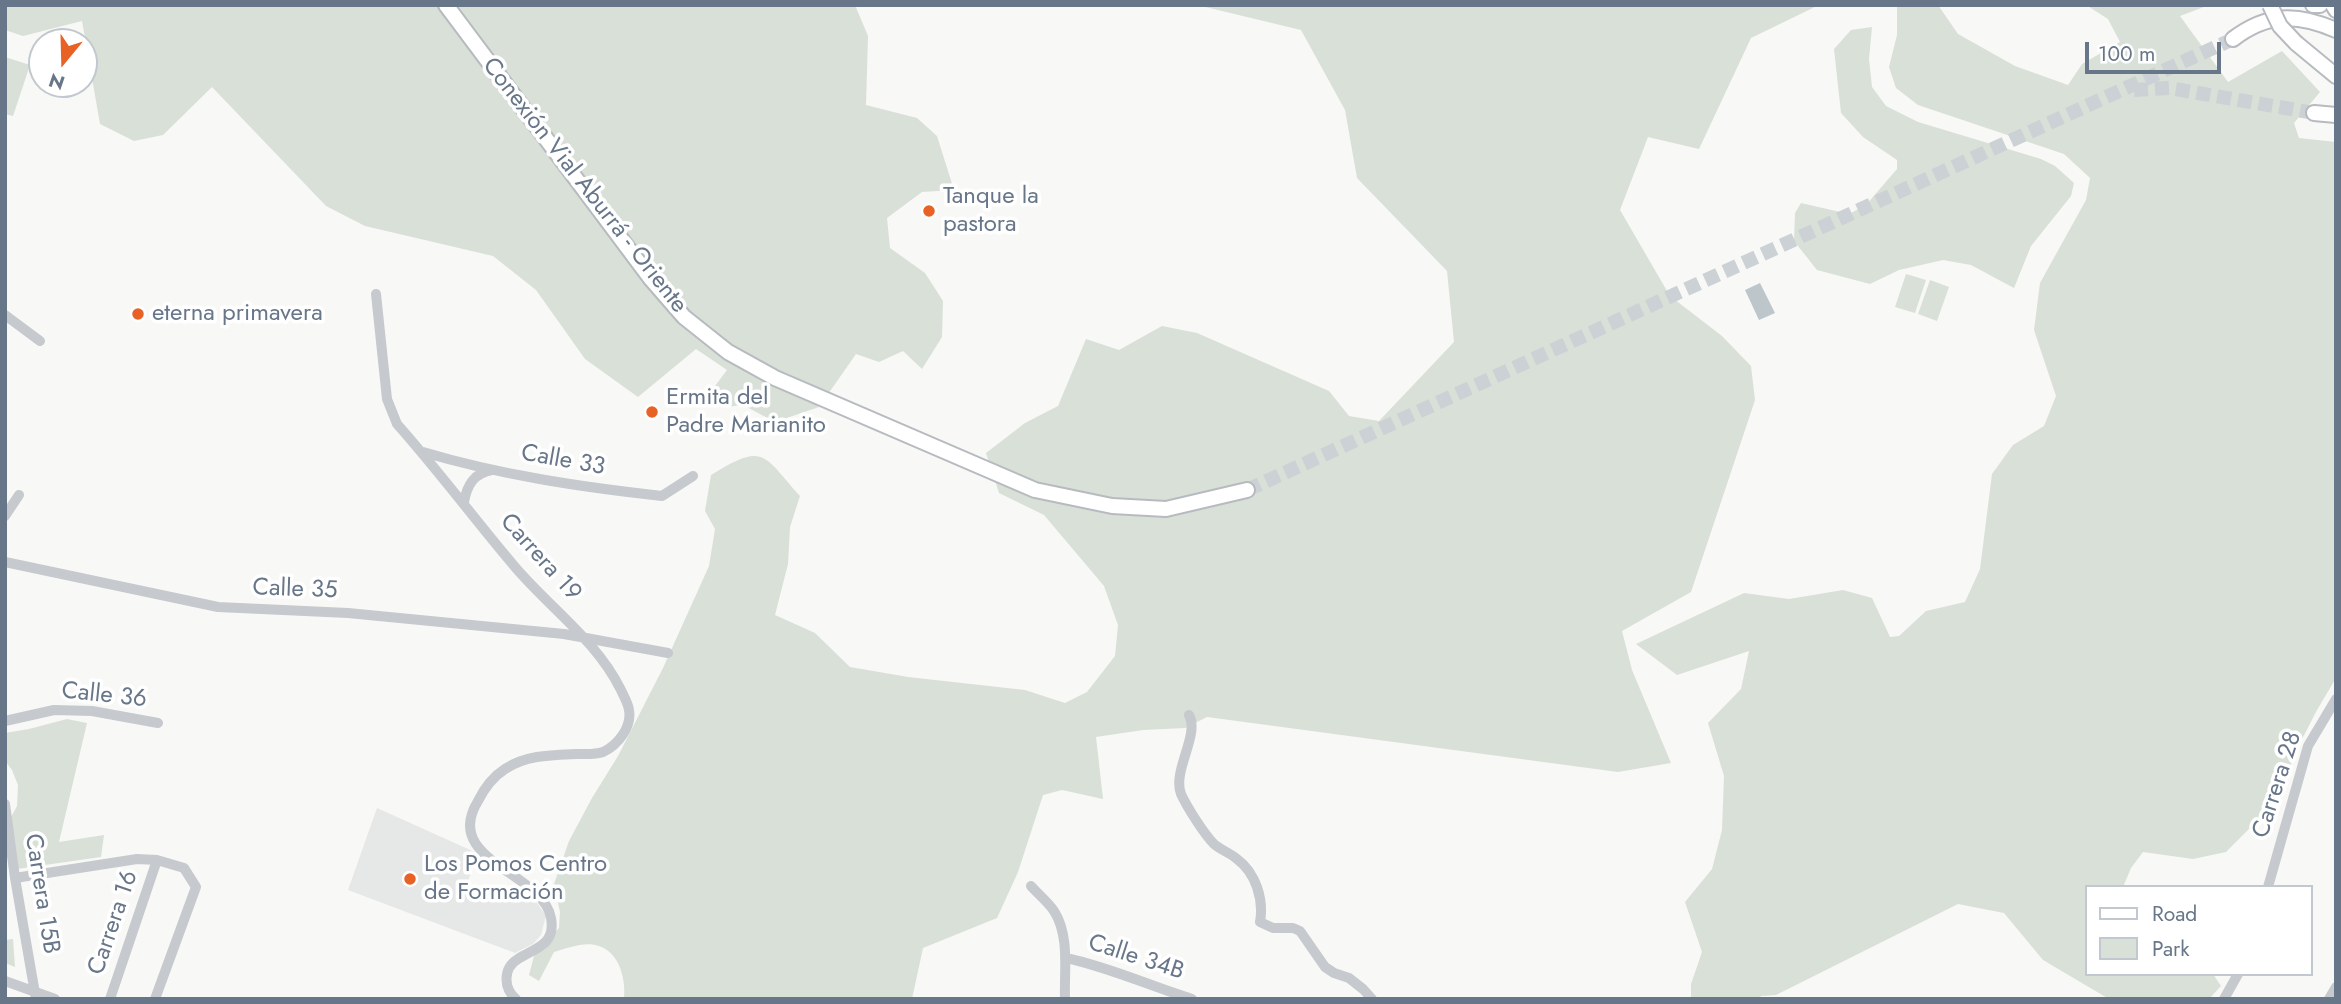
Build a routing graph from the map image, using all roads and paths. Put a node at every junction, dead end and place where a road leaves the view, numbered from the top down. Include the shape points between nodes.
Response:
1 (446, 5) edge
2 (2270, 5) edge
3 (2278, 5) edge
4 (2313, 5) edge
5 (2320, 5) edge
6 (2249, 27) junction
7 (2336, 30) edge
8 (2336, 40) edge
9 (2336, 76) edge
10 (2314, 113) tunnel mouth
11 (2336, 115) edge
12 (376, 294) dead end
13 (5, 315) edge
14 (40, 341) dead end
15 (422, 452) junction
16 (495, 470) junction
17 (693, 475) dead end
18 (1247, 490) tunnel mouth
19 (19, 495) dead end
20 (464, 502) junction
21 (5, 516) edge
22 (5, 562) edge
23 (587, 640) junction
24 (668, 653) dead end
25 (2336, 699) edge
26 (1189, 715) dead end
27 (5, 721) edge
28 (158, 723) dead end
29 (5, 804) edge
30 (157, 860) junction
31 (15, 878) junction
32 (2269, 885) edge
33 (1031, 886) dead end
34 (1066, 958) junction
35 (2237, 976) edge
36 (5, 981) edge
37 (2336, 987) edge
38 (35, 995) edge
39 (55, 999) edge
40 (110, 999) edge
41 (155, 999) edge
42 (516, 999) edge
43 (1065, 999) edge
44 (1192, 999) edge
45 (1372, 999) edge
46 (2224, 999) edge
47 (2329, 999) edge

1 - 18 main road, Conexión Vial Aburrá - Oriente via 651,279 684,317 728,352 775,378 1035,489 1112,506 1166,509
2 - 9 main road, bridge via 2295,43
3 - 6 main road
4 - 5 main road
6 - 7 main road via 2268,20 2300,18
6 - 8 main road via 2233,39 2287,26
10 - 11 main road
12 - 15 street, Carrera 19 via 387,399 397,424
13 - 14 street
15 - 16 street, Calle 33
15 - 20 street, Carrera 19
16 - 17 street, Calle 33 via 662,496
16 - 20 street via 472,480
19 - 21 street
20 - 23 street, Carrera 19 via 516,568
22 - 23 street, Calle 35 via 218,607 348,613
23 - 24 street, Calle 35
23 - 42 street, Carrera 19 via 605,661 629,708 626,730 601,753 546,755 503,769 485,789 470,818 480,851 527,887 551,915 546,942 517,959 506,976 506,986
25 - 32 street, Carrera 28 via 2308,746
26 - 45 street via 1192,728 1180,792 1213,843 1239,860 1249,874 1259,892 1260,922 1300,931 1325,967 1349,978
27 - 28 street, Calle 36 via 54,710 92,711
29 - 31 street, Carrera 15B
30 - 31 street via 103,863
30 - 40 street, Carrera 16
30 - 41 street via 184,869 196,887
31 - 38 street, Carrera 15B
33 - 34 street via 1054,911
34 - 43 street
34 - 44 street, Calle 34B
35 - 46 street
36 - 38 street
37 - 47 street
38 - 39 street

